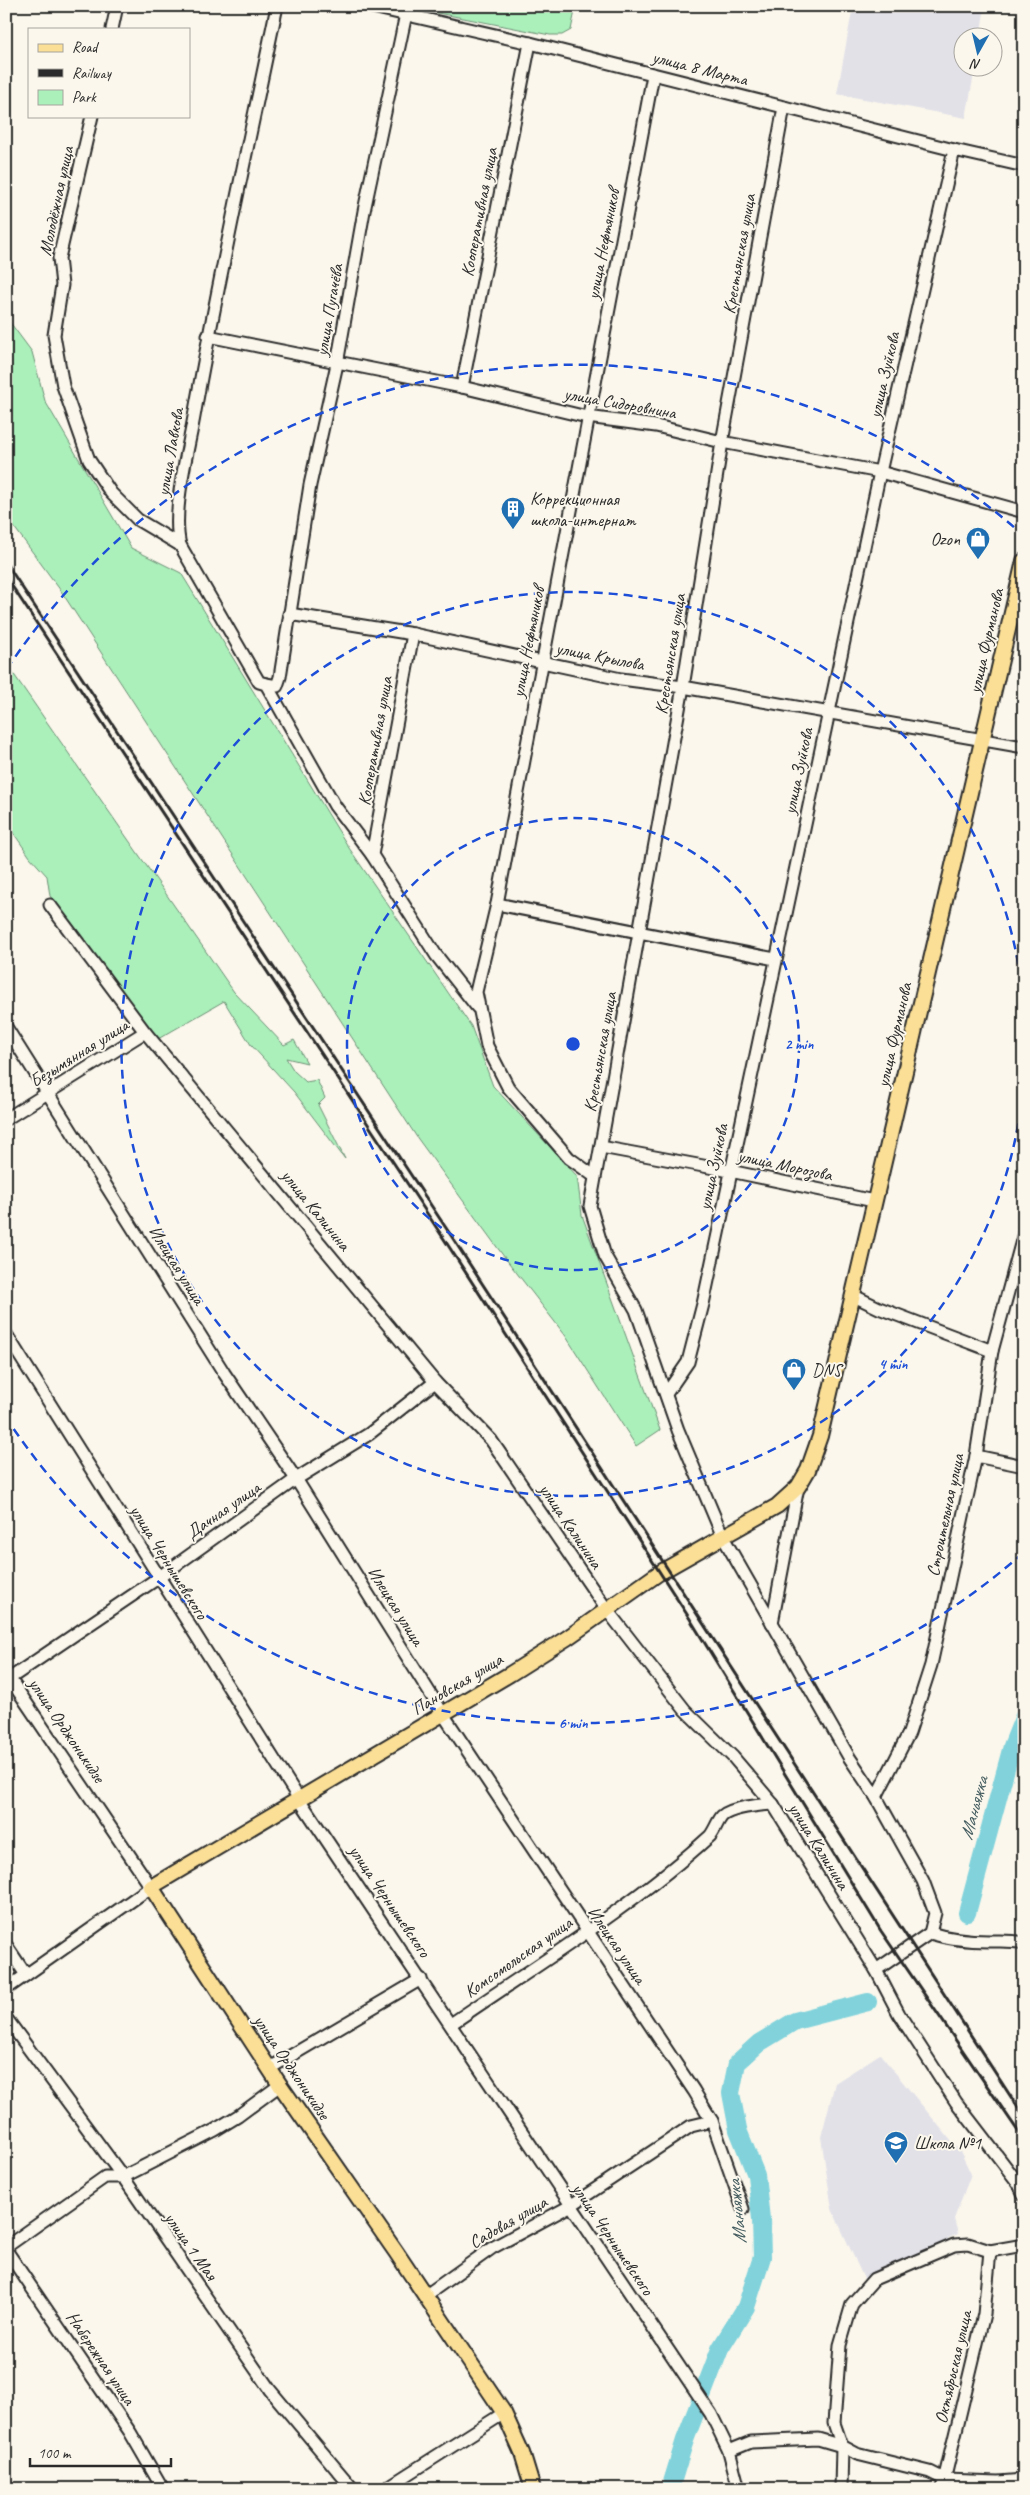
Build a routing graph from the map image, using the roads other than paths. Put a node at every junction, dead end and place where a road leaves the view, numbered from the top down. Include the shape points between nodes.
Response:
1 (117, 6) edge
2 (277, 6) edge
3 (368, 6) edge
4 (406, 14) junction
5 (112, 28) edge
6 (530, 43) junction
7 (654, 75) junction
8 (784, 107) junction
9 (92, 118) edge
10 (954, 150) junction
11 (1024, 166) edge
12 (208, 336) junction
13 (338, 364) junction
14 (462, 387) junction
15 (587, 417) junction
16 (722, 442) junction
17 (880, 472) junction
18 (1024, 512) edge
19 (180, 545) junction
20 (1024, 561) edge
21 (289, 614) junction
22 (413, 634) junction
23 (542, 663) junction
24 (266, 684) junction
25 (683, 687) junction
26 (829, 711) junction
27 (983, 739) junction
28 (1024, 746) edge
29 (372, 855) junction
30 (497, 904) junction
31 (50, 905) dead end
32 (640, 932) junction
33 (776, 959) junction
34 (482, 1012) junction
35 (6, 1027) edge
36 (145, 1032) junction
37 (47, 1094) junction
38 (6, 1119) edge
39 (600, 1148) junction
40 (730, 1171) junction
41 (594, 1176) junction
42 (874, 1201) junction
43 (1024, 1233) edge
44 (852, 1295) junction
45 (6, 1334) edge
46 (992, 1351) junction
47 (434, 1382) junction
48 (666, 1394) junction
49 (976, 1456) junction
50 (1024, 1466) edge
51 (296, 1479) junction
52 (798, 1487) junction
53 (777, 1506) joint
54 (723, 1538) junction
55 (158, 1578) junction
56 (607, 1610) junction
57 (772, 1623) junction
58 (7, 1677) edge
59 (444, 1714) junction
60 (876, 1797) junction
61 (299, 1799) junction
62 (773, 1804) junction
63 (151, 1888) junction
64 (586, 1932) junction
65 (930, 1933) junction
66 (1024, 1943) edge
67 (6, 1945) edge
68 (876, 1970) junction
69 (26, 1975) junction
70 (421, 1979) junction
71 (6, 1989) edge
72 (6, 2018) edge
73 (451, 2024) junction
74 (270, 2068) junction
75 (280, 2085) junction
76 (712, 2121) junction
77 (123, 2177) junction
78 (1024, 2196) edge
79 (570, 2206) junction
80 (743, 2208) dead end
81 (1024, 2245) edge
82 (6, 2249) edge
83 (990, 2250) junction
84 (425, 2296) junction
85 (504, 2413) junction
86 (842, 2446) junction
87 (729, 2450) junction
88 (1024, 2480) edge
89 (944, 2484) edge
90 (162, 2489) edge
91 (353, 2489) edge
92 (386, 2489) edge
93 (533, 2489) edge
94 (739, 2489) edge
95 (841, 2489) edge

1 - 5 street
2 - 12 street, улица Лавкова
3 - 4 street, улица 8 Марта
4 - 6 street, улица 8 Марта
4 - 13 street, улица Пугачёва via 364,211
6 - 7 street, улица 8 Марта
6 - 14 street, Кооперативная улица
7 - 8 street, улица 8 Марта
7 - 15 street, улица Нефтяников
8 - 10 street, улица 8 Марта
8 - 16 street, Крестьянская улица
9 - 19 street, Молодёжная улица via 59,258 62,285 54,335 63,386 90,460 111,494 138,520
10 - 11 street, улица 8 Марта
10 - 17 street, улица Зуйкова
12 - 13 street, улица Сидоровнина
12 - 19 street, улица Лавкова via 178,516
13 - 14 street, улица Сидоровнина
13 - 21 street, улица Пугачёва via 310,485
14 - 15 street, улица Сидоровнина
15 - 16 street, улица Сидоровнина via 656,426
15 - 23 street, улица Нефтяников
16 - 17 street, улица Сидоровнина
16 - 25 street, Крестьянская улица
17 - 18 street, улица Сидоровнина
17 - 26 street, улица Зуйкова
19 - 24 street, улица Лавкова via 259,682
20 - 27 main road, улица Фурманова
21 - 22 street, улица Крылова
21 - 24 street, улица Пугачёва via 280,677 277,686
22 - 23 street, улица Крылова
22 - 29 street, Кооперативная улица
23 - 25 street, улица Крылова via 621,679
23 - 30 street, улица Нефтяников
24 - 29 street, улица Лавкова via 335,806
25 - 26 street, улица Крылова
25 - 32 street, Крестьянская улица
26 - 27 street, улица Крылова
26 - 33 street, улица Зуйкова
27 - 28 street, улица Крылова
27 - 42 main road, улица Фурманова
29 - 34 street, улица Лавкова via 436,955
30 - 32 street
30 - 34 street, улица Нефтяников via 476,992
31 - 36 street, улица Калинина
32 - 33 street
32 - 39 street, Крестьянская улица
33 - 40 street, улица Зуйкова
34 - 41 street, улица Нефтяников via 487,1046 508,1087 569,1158
35 - 37 street, Илецкая улица
36 - 37 street, Безымянная улица
36 - 47 street, улица Калинина
37 - 38 street, Безымянная улица
37 - 51 street, Илецкая улица via 224,1373
39 - 40 street, улица Морозова
39 - 41 street, Крестьянская улица
40 - 42 street, улица Морозова
40 - 48 street, улица Зуйкова via 688,1362
41 - 48 street, Крестьянская улица via 590,1206 605,1256 636,1310
42 - 44 main road, улица Фурманова
43 - 46 street, Строительная улица
44 - 46 street
44 - 52 main road, улица Фурманова via 820,1436
45 - 55 street, улица Чернышевского
46 - 49 street, Строительная улица
47 - 51 street, Дачная улица via 369,1434
47 - 56 street, улица Калинина via 491,1440
48 - 54 street
49 - 50 street
49 - 60 street, Строительная улица via 929,1674 909,1733
51 - 55 street, Дачная улица
51 - 59 street, Илецкая улица
52 - 53 main road, улица Фурманова
52 - 57 street
53 - 54 main road, Пановская улица
54 - 56 main road, Пановская улица via 659,1573
54 - 57 street
55 - 58 street, Дачная улица
55 - 61 street, улица Чернышевского
56 - 59 main road, Пановская улица
56 - 62 street, улица Калинина via 685,1710 733,1757
57 - 60 street via 849,1757
58 - 63 street, улица Орджоникидзе
59 - 61 main road, Пановская улица
59 - 64 street, Илецкая улица
60 - 65 street via 923,1881 935,1913
61 - 63 main road, Пановская улица
61 - 70 street, улица Чернышевского
62 - 64 street, Комсомольская улица via 750,1805 722,1816 712,1834
62 - 68 street, улица Калинина
63 - 69 street
63 - 74 main road, улица Орджоникидзе
64 - 73 street, Комсомольская улица
64 - 76 street, Илецкая улица
65 - 66 street via 946,1938
65 - 68 street
67 - 69 street
68 - 78 street, улица Калинина via 899,2014 940,2078 1019,2184
69 - 71 street
70 - 73 street, улица Чернышевского
70 - 74 street
72 - 77 street, улица 1 Мая
73 - 79 street, улица Чернышевского
74 - 75 main road, улица Орджоникидзе
75 - 77 street via 215,2130
75 - 84 main road, улица Орджоникидзе
76 - 79 street, Садовая улица via 690,2126
76 - 80 street, Илецкая улица
77 - 82 street via 105,2177
77 - 91 street, улица 1 Мая via 270,2390
79 - 84 street, Садовая улица via 492,2248
79 - 87 street, улица Чернышевского via 691,2383
81 - 83 street
82 - 90 street, Набережная улица via 130,2432
83 - 86 street via 968,2244 954,2245 874,2279 852,2304 840,2345 834,2422
83 - 89 street, Октябрьская улица via 984,2314
84 - 85 main road, улица Орджоникидзе
85 - 92 street
85 - 93 main road, улица Орджоникидзе via 522,2453
86 - 87 street via 818,2439 751,2442
86 - 89 street via 857,2454 930,2472
86 - 95 street
87 - 94 street, улица Чернышевского
88 - 89 street

